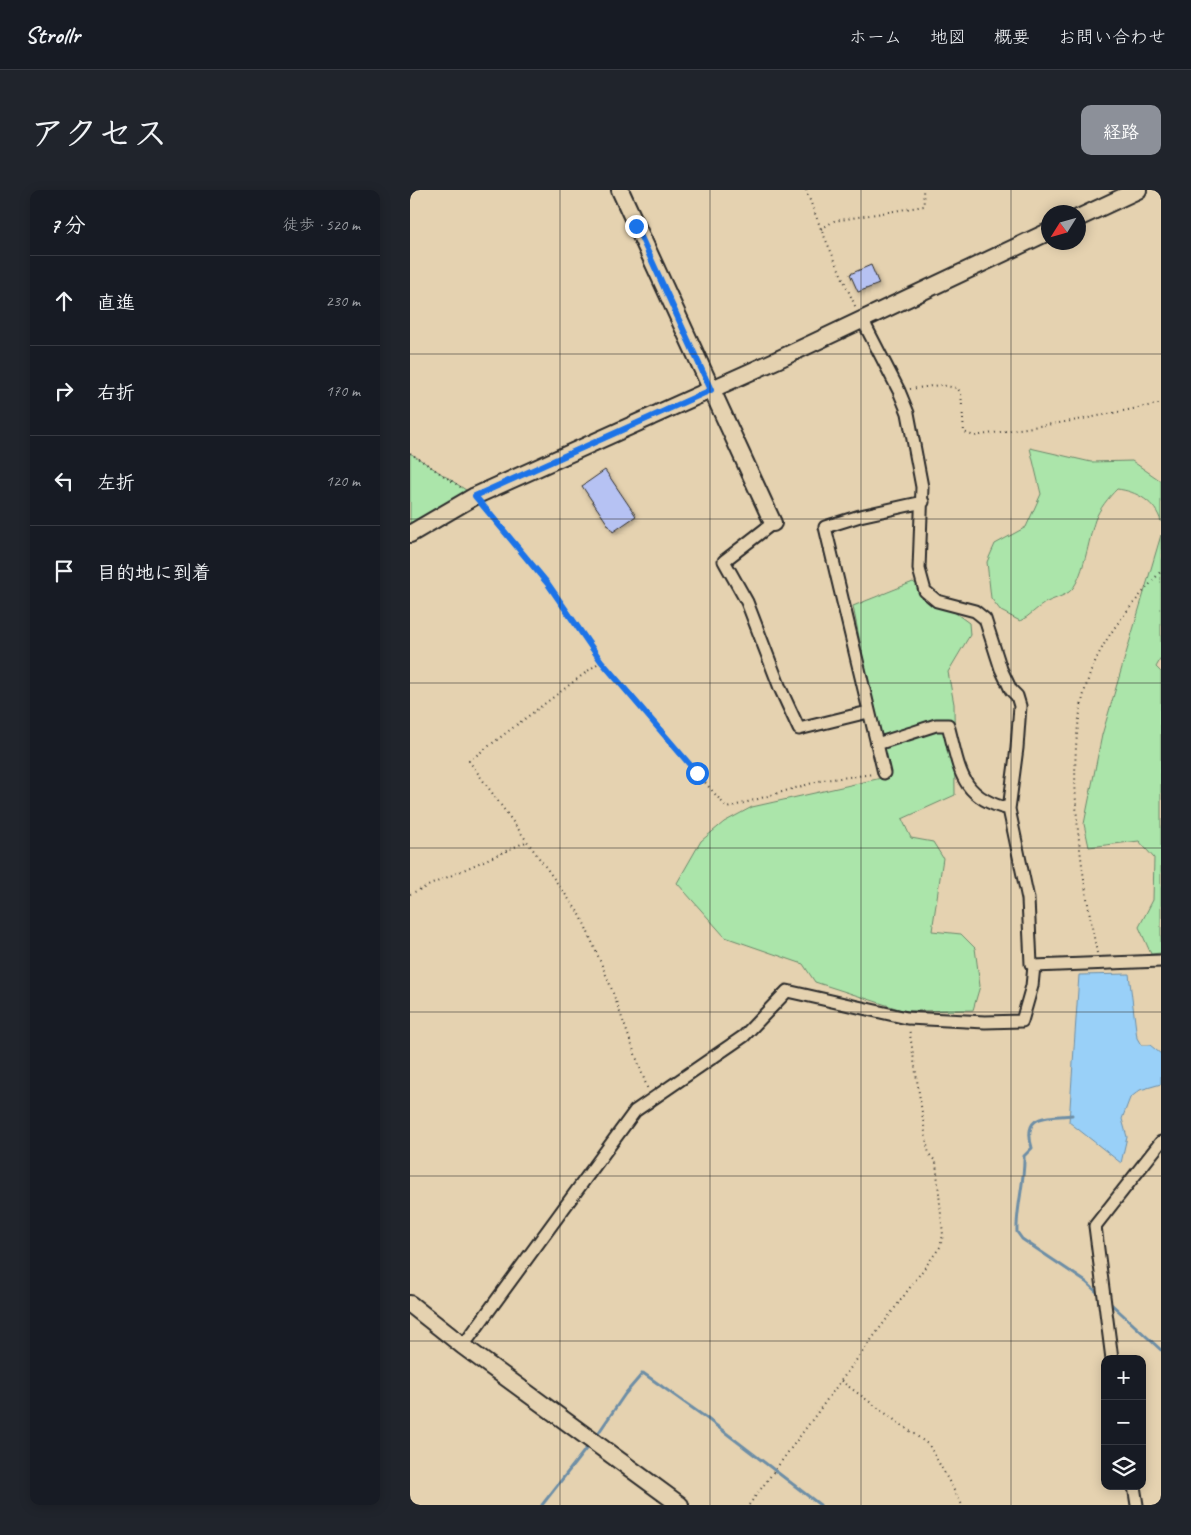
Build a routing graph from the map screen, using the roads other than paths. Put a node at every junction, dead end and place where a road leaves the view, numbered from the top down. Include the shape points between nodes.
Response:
1 (620, 190) edge
2 (1138, 190) edge
3 (1086, 214) edge
4 (1041, 235) edge
5 (862, 319) junction
6 (711, 390) junction
7 (923, 502) junction
8 (773, 523) joint
9 (410, 534) edge
10 (868, 712) junction
11 (877, 744) junction
12 (884, 773) road end
13 (1009, 809) junction
14 (1161, 961) edge
15 (1034, 966) junction
16 (1161, 1142) edge
17 (410, 1304) edge
18 (463, 1346) junction
19 (1111, 1355) edge
20 (1135, 1490) edge
21 (680, 1505) edge
22 (1137, 1505) edge

1 - 6 street
2 - 3 street
4 - 5 street
5 - 6 street
5 - 7 street via 908,413
6 - 8 street
6 - 9 street via 475,496
7 - 10 street via 825,527
7 - 13 street via 919,569 925,591 937,602 975,611 985,619 1000,669 1020,706
8 - 10 street via 724,561 747,602 799,729
10 - 11 street
11 - 12 street
11 - 13 street via 936,725 948,725 968,788 990,804
13 - 15 street via 1028,899 1029,946
14 - 15 street
15 - 18 street via 1022,1021 907,1018 787,991 744,1036 635,1110
16 - 19 street via 1095,1226
17 - 18 street
18 - 21 street
20 - 22 street

